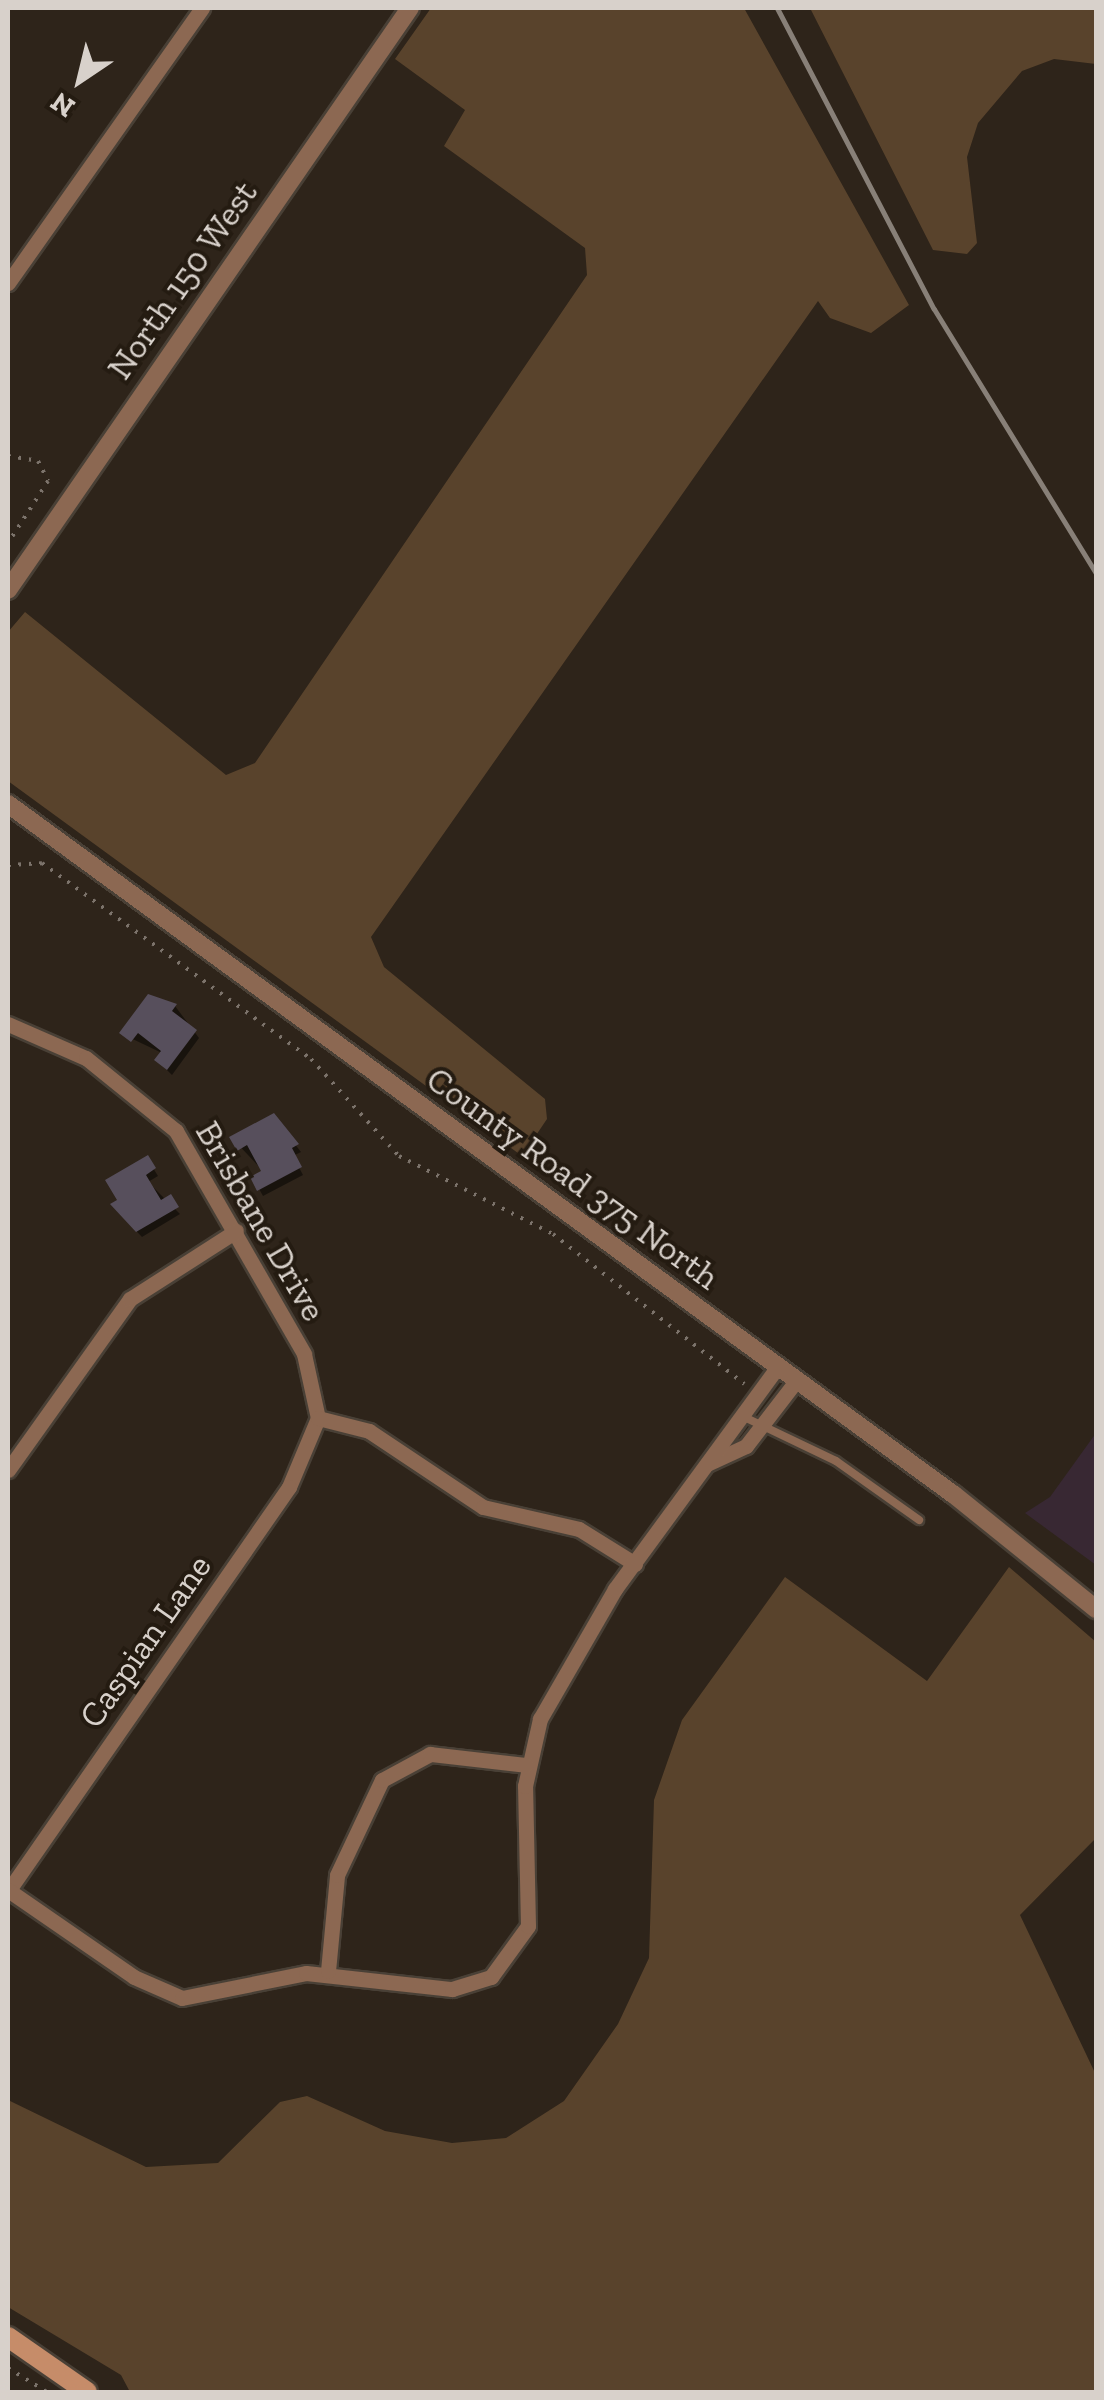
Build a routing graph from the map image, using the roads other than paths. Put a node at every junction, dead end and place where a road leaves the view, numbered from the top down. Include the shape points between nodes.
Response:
1 (202, 8) edge
2 (410, 8) edge
3 (8, 283) edge
4 (8, 590) edge
5 (8, 804) edge
6 (8, 1024) edge
7 (236, 1231) junction
8 (778, 1368) junction
9 (796, 1381) junction
10 (742, 1416) junction
11 (318, 1418) junction
12 (760, 1430) junction
13 (708, 1464) junction
14 (8, 1470) edge
15 (919, 1520) dead end
16 (634, 1564) junction
17 (1096, 1610) edge
18 (526, 1765) junction
19 (8, 1891) edge
20 (328, 1971) junction
21 (8, 2337) edge
22 (88, 2392) edge

1 - 3 street
2 - 4 street, North 150 West
5 - 8 street, County Road 375 North
6 - 7 street, Brisbane Drive via 61,1043 155,1110 191,1151
7 - 11 street, Brisbane Drive via 304,1354
7 - 14 street via 130,1299
8 - 9 street, County Road 375 North
8 - 10 street
9 - 12 street
9 - 17 street, County Road 375 North
10 - 12 lane
10 - 13 street
11 - 16 street via 369,1430 483,1507 579,1529
11 - 19 street, Caspian Lane via 289,1487
12 - 13 street via 733,1456
12 - 15 lane via 836,1460
13 - 16 street
16 - 18 street via 550,1698
18 - 20 street via 430,1754 382,1780 337,1875
18 - 20 street via 532,1906 508,1963 452,1989
19 - 20 street via 134,1977 182,1998
21 - 22 main road

